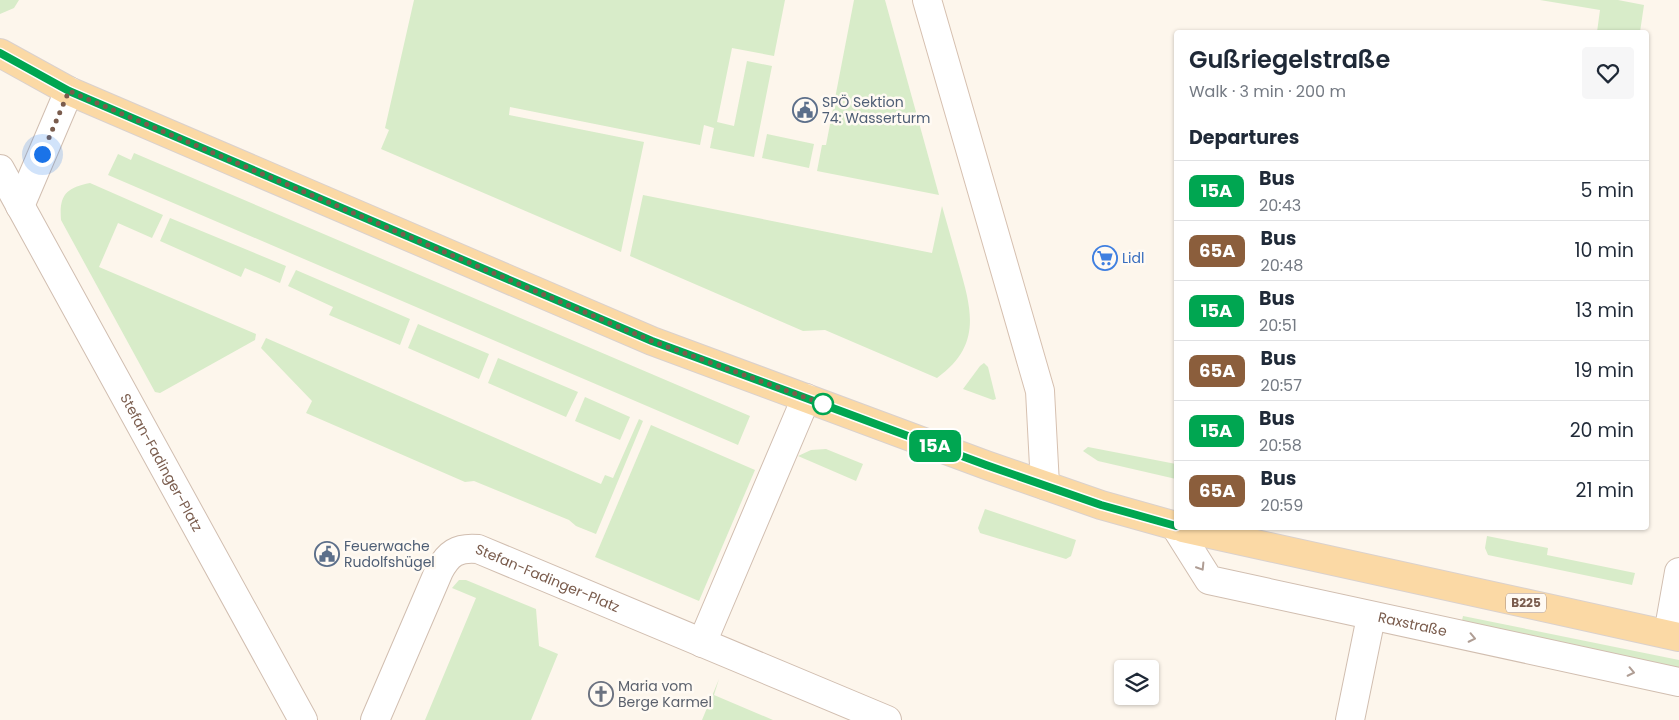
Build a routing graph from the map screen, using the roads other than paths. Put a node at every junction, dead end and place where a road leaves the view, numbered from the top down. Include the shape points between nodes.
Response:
1 (927, 0) edge
2 (0, 53) edge
3 (69, 91) junction
4 (0, 169) edge
5 (20, 206) junction
6 (806, 398) junction
7 (1045, 485) junction
8 (1174, 525) edge
9 (1180, 530) edge
10 (1196, 530) edge
11 (1679, 572) edge
12 (1371, 617) junction
13 (1673, 636) edge
14 (702, 643) junction
15 (1679, 682) edge
16 (303, 720) edge
17 (375, 720) edge
18 (887, 720) edge
19 (1350, 720) edge

1 - 7 street via 1040,391
2 - 3 main road, B225
3 - 5 street
3 - 6 main road, B225 via 652,341
4 - 5 street, Stefan-Fadinger-Platz
5 - 16 street, Stefan-Fadinger-Platz
6 - 7 main road, B225
6 - 14 street
7 - 8 main road, B225 via 1101,505
9 -> 12 street, Raxstraße via 1209,580
10 - 13 main road, B225
11 - 13 street
12 -> 15 street, Raxstraße
12 - 19 street
14 - 17 street, Stefan-Fadinger-Platz via 478,550 466,548 453,552 439,571
14 - 18 street, Stefan-Fadinger-Platz

